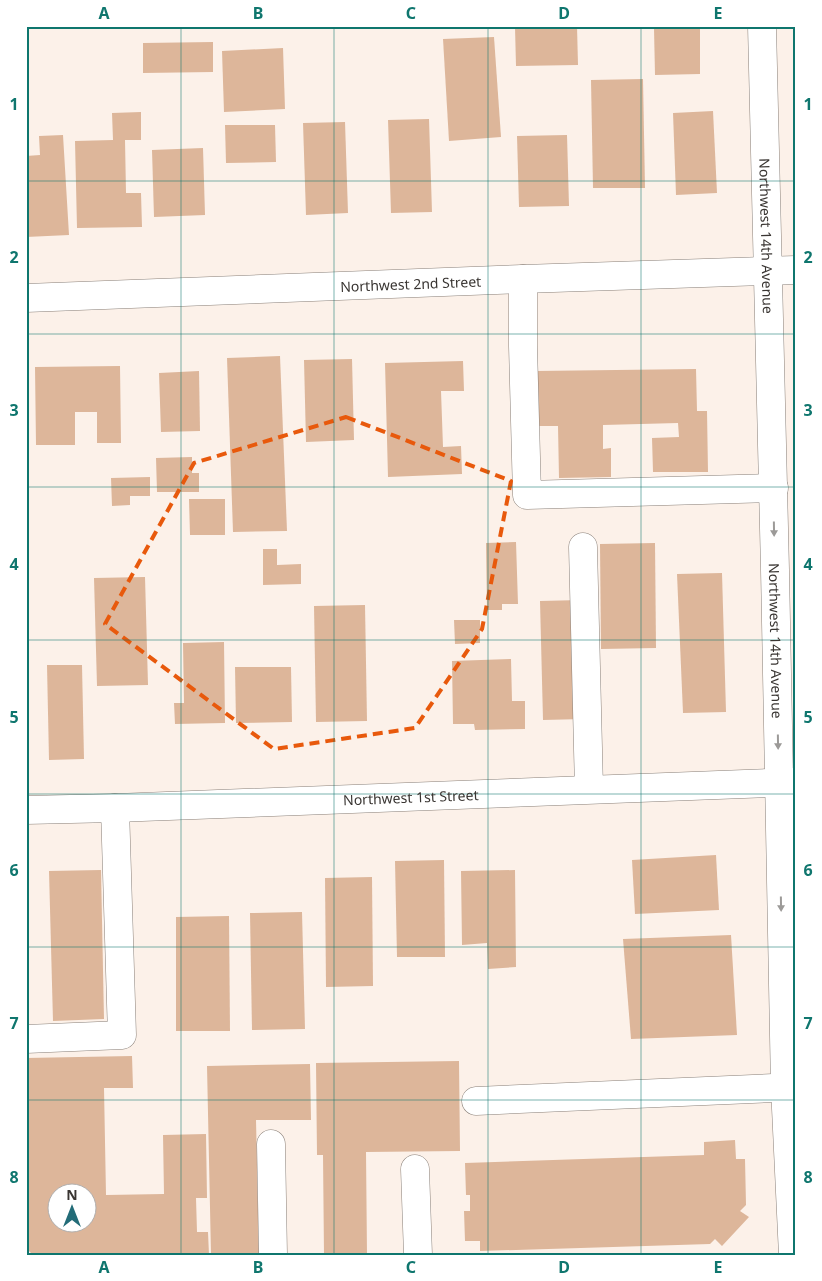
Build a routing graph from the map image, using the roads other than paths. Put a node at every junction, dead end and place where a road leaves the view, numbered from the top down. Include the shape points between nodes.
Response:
1 (762, 26) edge
2 (796, 270) edge
3 (768, 272) junction
4 (523, 279) junction
5 (26, 298) edge
6 (774, 488) junction
7 (583, 547) dead end
8 (787, 782) edge
9 (589, 789) junction
10 (115, 808) junction
11 (26, 810) edge
12 (26, 1039) edge
13 (790, 1087) edge
14 (476, 1101) dead end
15 (271, 1144) dead end
16 (415, 1169) dead end
17 (273, 1255) edge
18 (418, 1255) edge
19 (793, 1255) edge

1 - 3 street, Northwest 14th Avenue
2 - 3 street, Northwest 2nd Street
3 - 4 street, Northwest 2nd Street
3 - 6 street, Northwest 14th Avenue
4 - 5 street, Northwest 2nd Street
4 - 6 street via 528,495
6 -> 8 street, Northwest 14th Avenue
7 - 9 street
8 - 9 street, Northwest 1st Street
8 -> 13 street, Northwest 14th Avenue
9 - 10 street, Northwest 1st Street
10 - 11 street, Northwest 1st Street
10 - 12 street via 122,1035
13 - 14 street
13 - 19 street, Northwest 14th Avenue
15 - 17 street
16 - 18 street

